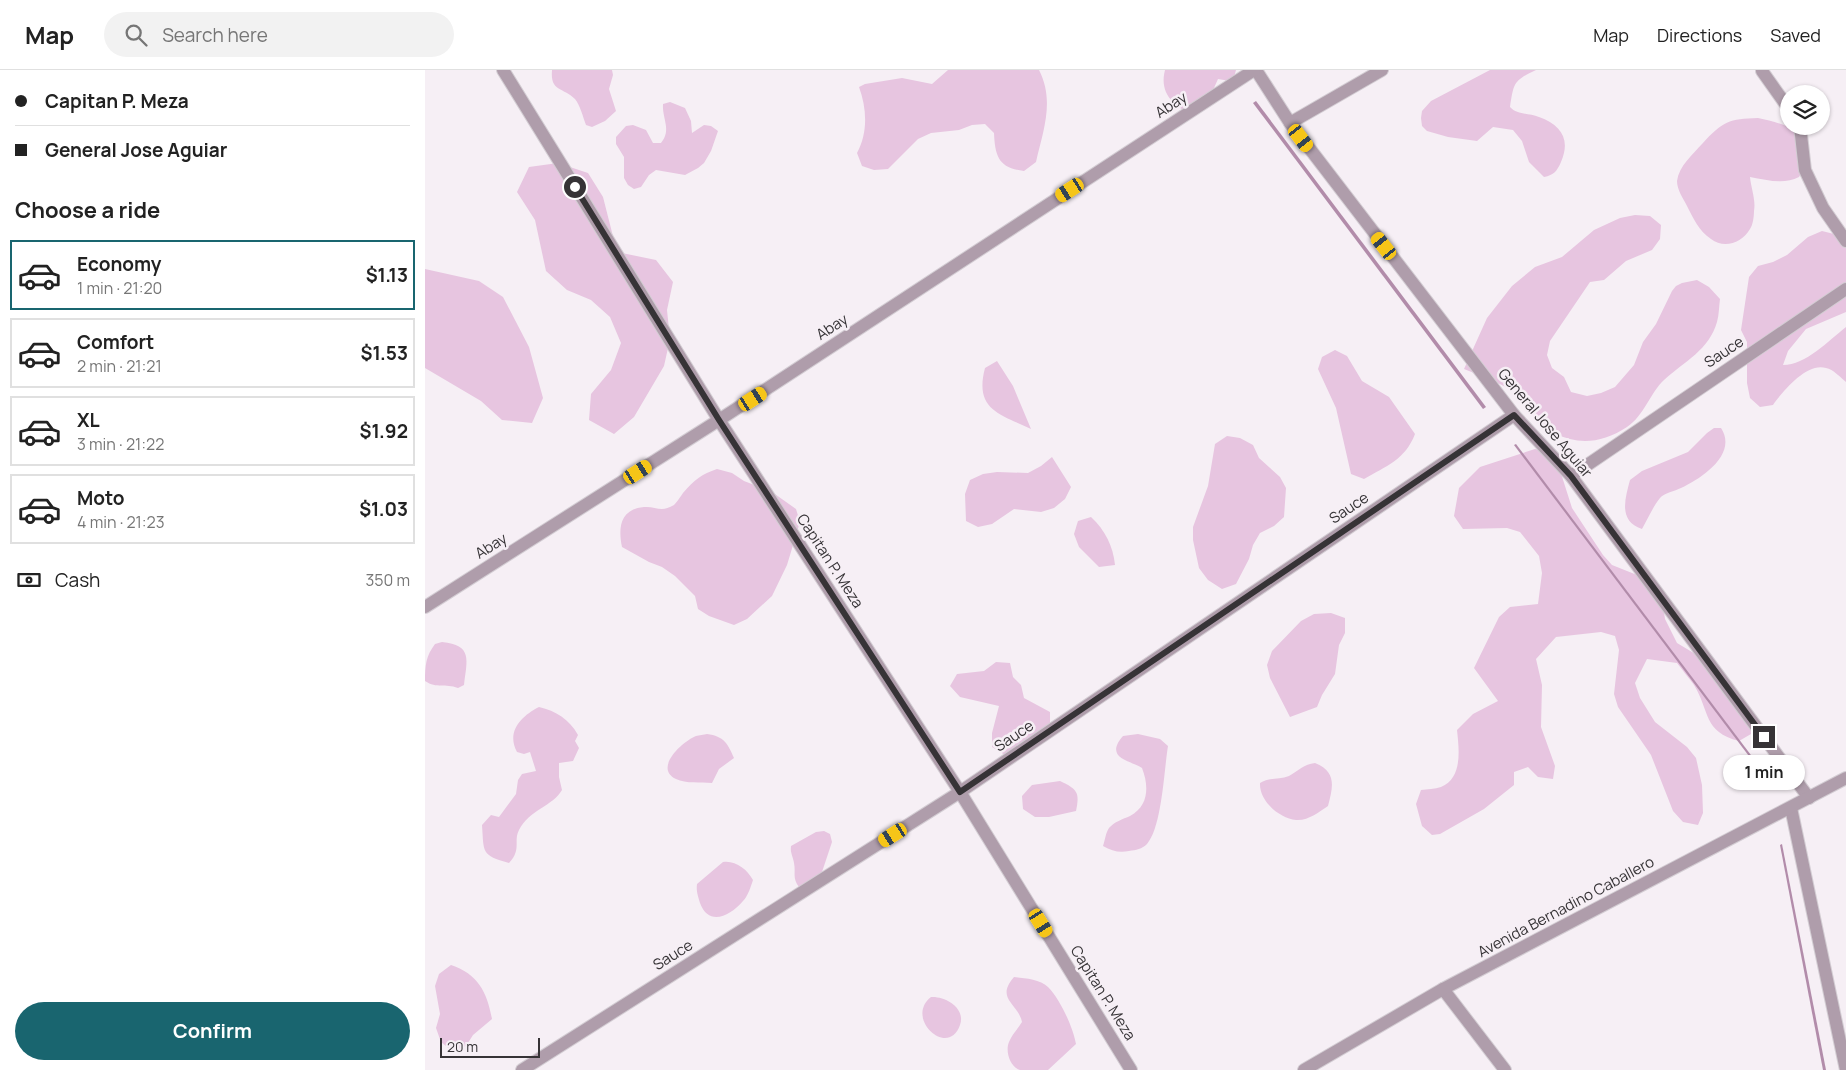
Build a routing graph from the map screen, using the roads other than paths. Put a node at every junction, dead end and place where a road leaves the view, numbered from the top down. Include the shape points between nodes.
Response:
1 (503, 70) edge
2 (1255, 70) edge
3 (1382, 70) edge
4 (1762, 71) edge
5 (1780, 96) edge
6 (1290, 123) junction
7 (1801, 135) edge
8 (1846, 241) edge
9 (1846, 289) edge
10 (1514, 415) junction
11 (719, 420) junction
12 (1571, 476) junction
13 (425, 607) edge
14 (1846, 778) edge
15 (960, 792) junction
16 (1809, 798) junction
17 (1791, 808) junction
18 (1443, 989) junction
19 (522, 1070) edge
20 (1131, 1070) edge
21 (1303, 1070) edge
22 (1505, 1070) edge
23 (1846, 1070) edge

1 - 11 street, Capitan P. Meza
2 - 6 street, General Jose Aguiar
2 - 11 street, Abay
3 - 6 street
4 - 5 street
6 - 10 street, General Jose Aguiar
7 - 8 street via 1805,170 1823,208
9 - 12 street, Sauce
10 - 12 street, General Jose Aguiar
10 - 15 street, Sauce
11 - 13 street, Abay
11 - 15 street, Capitan P. Meza
12 - 16 street, General Jose Aguiar
14 - 16 street, Avenida Bernadino Caballero
15 - 19 street, Sauce
15 - 20 street, Capitan P. Meza
16 - 17 street, Avenida Bernadino Caballero
17 - 18 street, Avenida Bernadino Caballero
17 - 23 street
18 - 21 street, Avenida Bernadino Caballero
18 - 22 street

